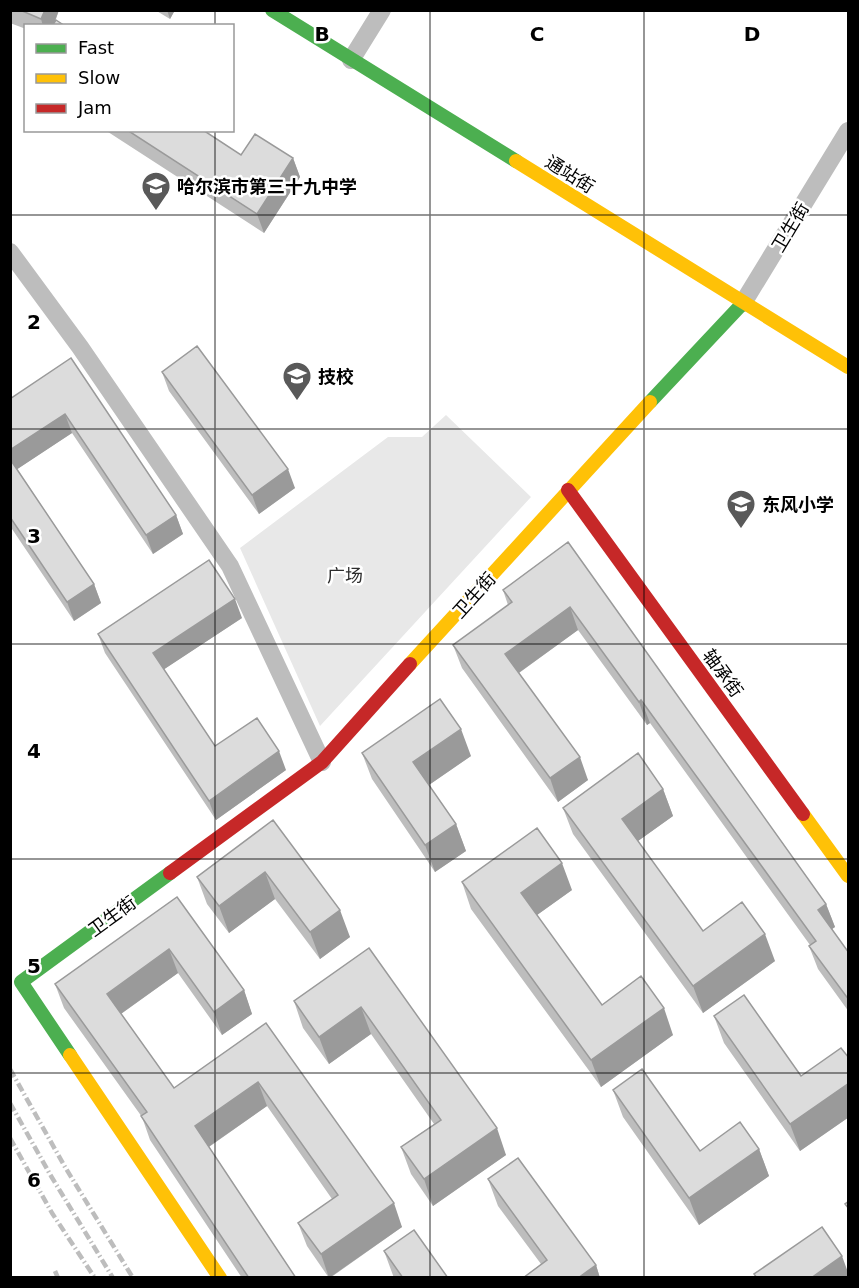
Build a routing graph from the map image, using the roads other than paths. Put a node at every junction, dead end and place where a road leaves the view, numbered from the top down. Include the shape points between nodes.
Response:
1 (272, 10) edge
2 (382, 10) edge
3 (351, 60) junction
4 (849, 131) edge
5 (10, 252) edge
6 (743, 303) junction
7 (849, 368) edge
8 (568, 490) junction
9 (322, 762) junction
10 (849, 876) edge
11 (220, 1278) edge

1 - 3 street, 通站街
2 - 3 street
3 - 6 street, 通站街
4 - 6 street, 卫生街
5 - 9 street via 230,566
6 - 7 street, 通站街
6 - 8 street, 卫生街
8 - 9 street, 卫生街
8 - 10 street, 轴承街
9 - 11 street, 卫生街 via 21,982

